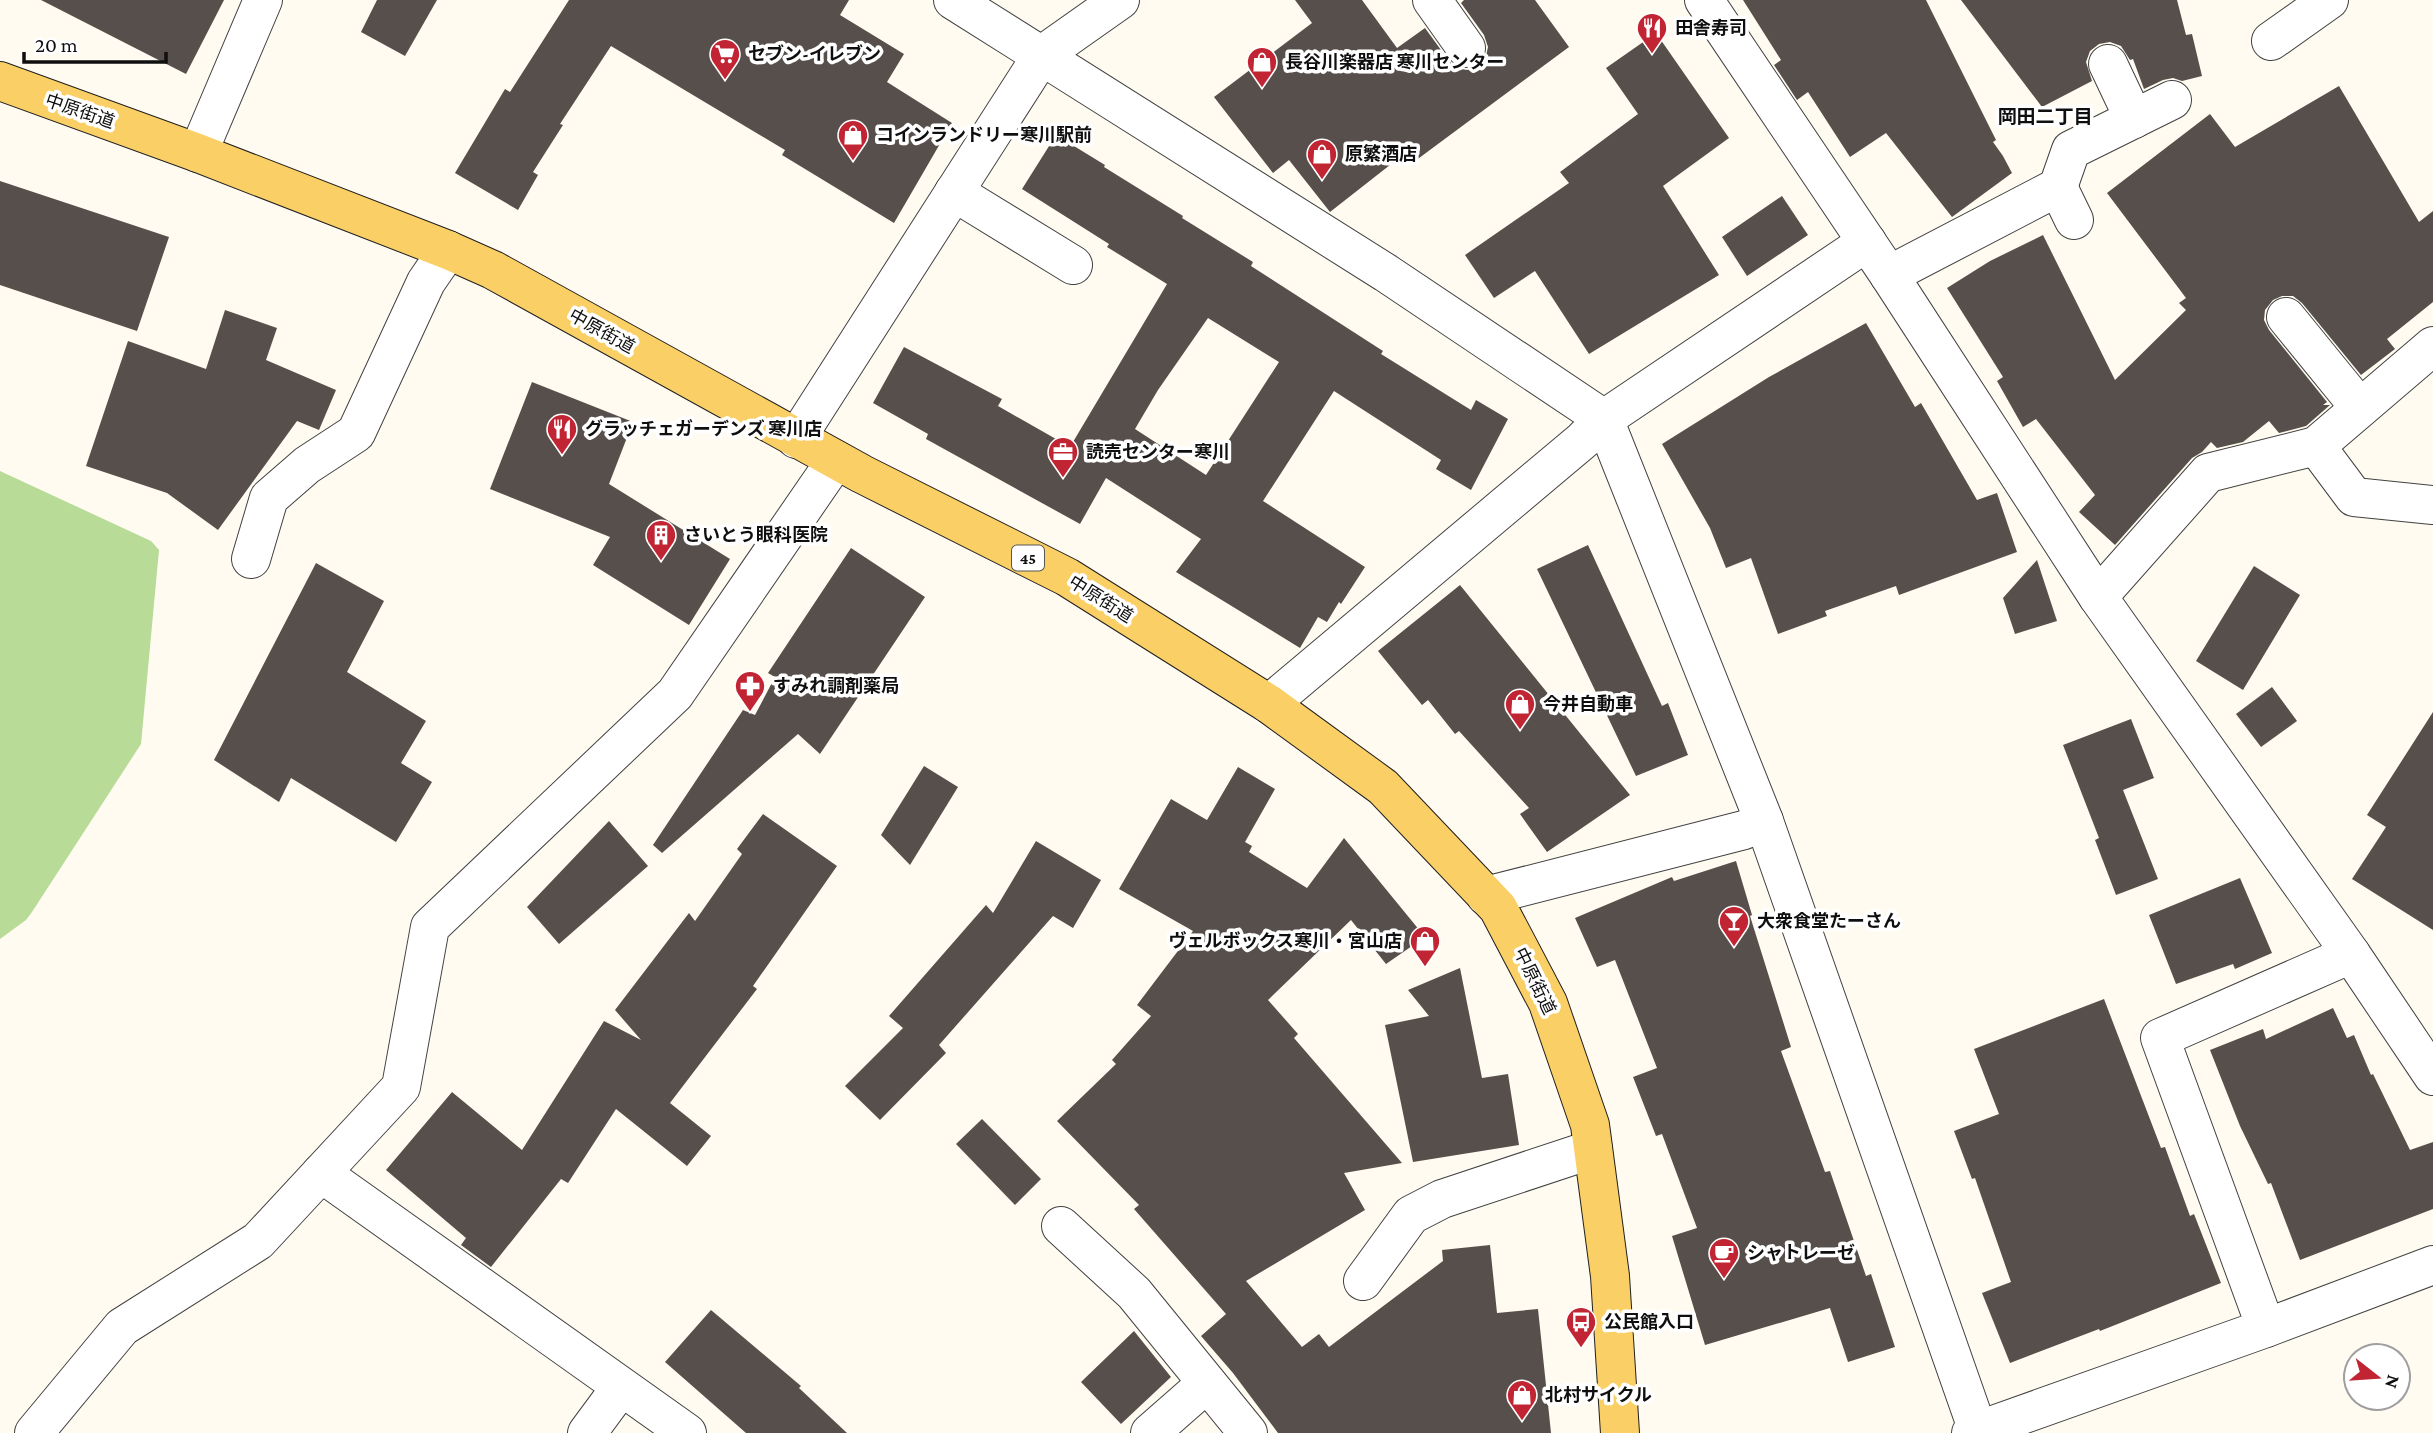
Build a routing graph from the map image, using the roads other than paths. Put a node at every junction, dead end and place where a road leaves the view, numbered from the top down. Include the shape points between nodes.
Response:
1 (263, 0) edge
2 (953, 0) edge
3 (1120, 0) edge
4 (1432, 0) edge
5 (1704, 0) edge
6 (2329, 0) edge
7 (2271, 41) dead end
8 (1466, 48) dead end
9 (1042, 55) junction
10 (2108, 64) dead end
11 (0, 81) edge
12 (2172, 100) dead end
13 (2134, 119) junction
14 (198, 153) junction
15 (954, 192) junction
16 (1867, 242) junction
17 (448, 250) junction
18 (1073, 265) dead end
19 (1889, 275) junction
20 (2287, 317) dead end
21 (2433, 346) edge
22 (2360, 408) junction
23 (1604, 419) junction
24 (796, 439) junction
25 (2316, 446) junction
26 (836, 460) junction
27 (2433, 505) edge
28 (251, 559) dead end
29 (2098, 597) junction
30 (1269, 704) junction
31 (1765, 821) junction
32 (1486, 896) junction
33 (2351, 954) junction
34 (2426, 1050) edge
35 (1593, 1149) junction
36 (321, 1173) junction
37 (1061, 1226) dead end
38 (2433, 1265) edge
39 (1363, 1280) dead end
40 (2266, 1328) junction
41 (1207, 1383) junction
42 (621, 1387) junction
43 (1975, 1432) edge
44 (34, 1433) edge
45 (587, 1433) edge
46 (687, 1433) edge
47 (1150, 1433) edge
48 (1248, 1433) edge
49 (1620, 1433) edge

1 - 14 street
2 - 9 street
3 - 9 street
4 - 8 street
5 - 16 street
6 - 7 street
9 - 15 street
9 - 23 street via 1386,273
10 - 13 street
11 - 14 main road, 中原街道 / 45
12 - 13 street
13 - 19 street via 2071,150 2066,203
14 - 17 main road, 中原街道 / 45
15 - 18 street
15 - 24 street
16 - 19 street
16 - 23 street
17 - 24 main road, 中原街道 / 45 via 493,270
17 - 28 street via 426,282 356,433 307,465 269,498
19 - 29 street
20 - 22 street
21 - 22 street
22 - 25 street
23 - 30 street
23 - 31 street
24 - 26 main road, 中原街道 / 45
25 - 27 street via 2354,497
25 - 29 street via 2208,473
26 - 30 main road, 中原街道 / 45 via 1067,577
26 - 36 street via 675,694 430,927 401,1087
29 - 33 street
30 - 32 main road, 中原街道 / 45 via 1383,787
31 - 32 street
31 - 43 street
32 - 35 main road, 中原街道 / 45 via 1499,908 1548,1003 1590,1125
33 - 34 street
33 - 40 street via 2160,1038
35 - 39 street via 1442,1199 1411,1215
35 - 49 main road, 中原街道 / 45 via 1610,1276
36 - 42 street
36 - 44 street via 258,1241 122,1328
37 - 41 street via 1133,1293
38 - 40 street
40 - 43 street
41 - 47 street
41 - 48 street
42 - 45 street
42 - 46 street

